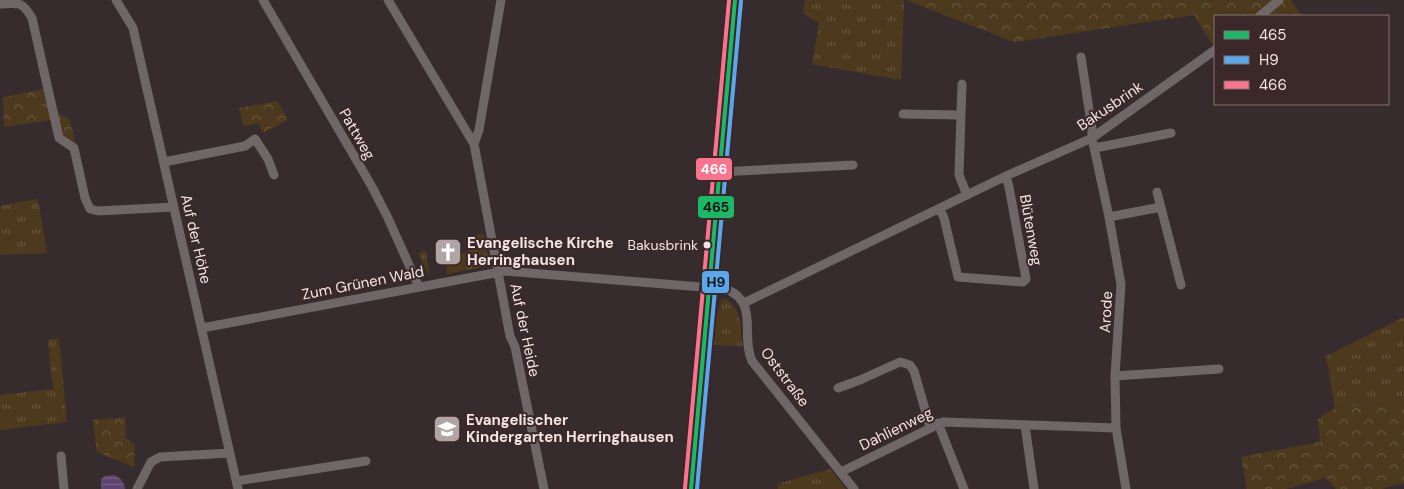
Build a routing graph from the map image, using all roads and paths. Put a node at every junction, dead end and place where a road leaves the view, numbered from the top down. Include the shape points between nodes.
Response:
1 (116, 0) edge
2 (263, 0) edge
3 (388, 0) edge
4 (502, 0) edge
5 (735, 0) edge
6 (1279, 0) edge
7 (0, 4) edge
8 (1261, 15) edge
9 (1214, 51) edge
10 (1081, 56) dead end
11 (962, 84) dead end
12 (903, 114) dead end
13 (960, 116) junction
14 (1171, 133) dead end
15 (1092, 138) junction
16 (474, 144) junction
17 (1095, 148) junction
18 (164, 162) junction
19 (853, 165) dead end
20 (719, 172) junction
21 (274, 175) dead end
22 (1006, 176) junction
23 (1157, 192) dead end
24 (967, 195) junction
25 (174, 207) junction
26 (1161, 207) junction
27 (940, 209) junction
28 (1109, 217) junction
29 (498, 272) junction
30 (1181, 285) dead end
31 (710, 286) junction
32 (419, 287) junction
33 (744, 303) junction
34 (202, 328) junction
35 (1219, 369) dead end
36 (1115, 376) junction
37 (838, 388) dead end
38 (934, 425) junction
39 (1025, 425) junction
40 (1116, 428) junction
41 (230, 452) junction
42 (61, 456) dead end
43 (366, 461) dead end
44 (841, 472) junction
45 (237, 485) edge
46 (64, 489) edge
47 (137, 489) edge
48 (544, 489) edge
49 (691, 489) edge
50 (854, 489) edge
51 (964, 489) edge
52 (1034, 489) edge
53 (1126, 489) edge

1 - 18 street, Auf der Höhe via 133,28
2 - 32 street, Pattweg via 371,185
3 - 16 street
4 - 16 street, Auf der Heide
5 - 20 main road
6 - 8 street
7 - 25 street via 25,7 32,18 59,138 74,148 90,208 98,211
9 - 15 street, Bakusbrink
10 - 15 street, Arode
11 - 13 street
12 - 13 street
13 - 24 street via 959,175
14 - 17 street
15 - 17 street, Arode
15 - 22 street, Bakusbrink
16 - 29 street, Auf der Heide
17 - 28 street, Arode
18 - 21 street via 245,146 255,139
18 - 25 street, Auf der Höhe
19 - 20 street
20 - 31 main road
22 - 24 street, Bakusbrink
22 - 27 street, Blütenweg via 1026,279 1020,283 958,277
23 - 26 street
24 - 27 street, Bakusbrink
25 - 34 street, Auf der Höhe
26 - 28 street
26 - 30 street
27 - 33 street, Bakusbrink
28 - 36 street, Arode via 1121,284
29 - 31 street, Zum Grünen Wald
29 - 32 street, Zum Grünen Wald
29 - 48 street, Auf der Heide
31 - 33 street via 733,292
31 - 49 main road
32 - 34 street, Zum Grünen Wald
33 - 44 street, Oststraße via 752,361
34 - 41 street, Auf der Höhe
35 - 36 street
36 - 40 street, Arode
37 - 38 street via 895,363 905,362 914,371
38 - 39 street, Dahlienweg via 944,422
38 - 44 street, Dahlienweg
38 - 51 street
39 - 40 street, Dahlienweg
39 - 52 street
40 - 53 street, Arode
41 - 45 street, Auf der Höhe
41 - 47 street via 160,457 151,462
42 - 46 street
43 - 45 street
44 - 50 street, Oststraße

